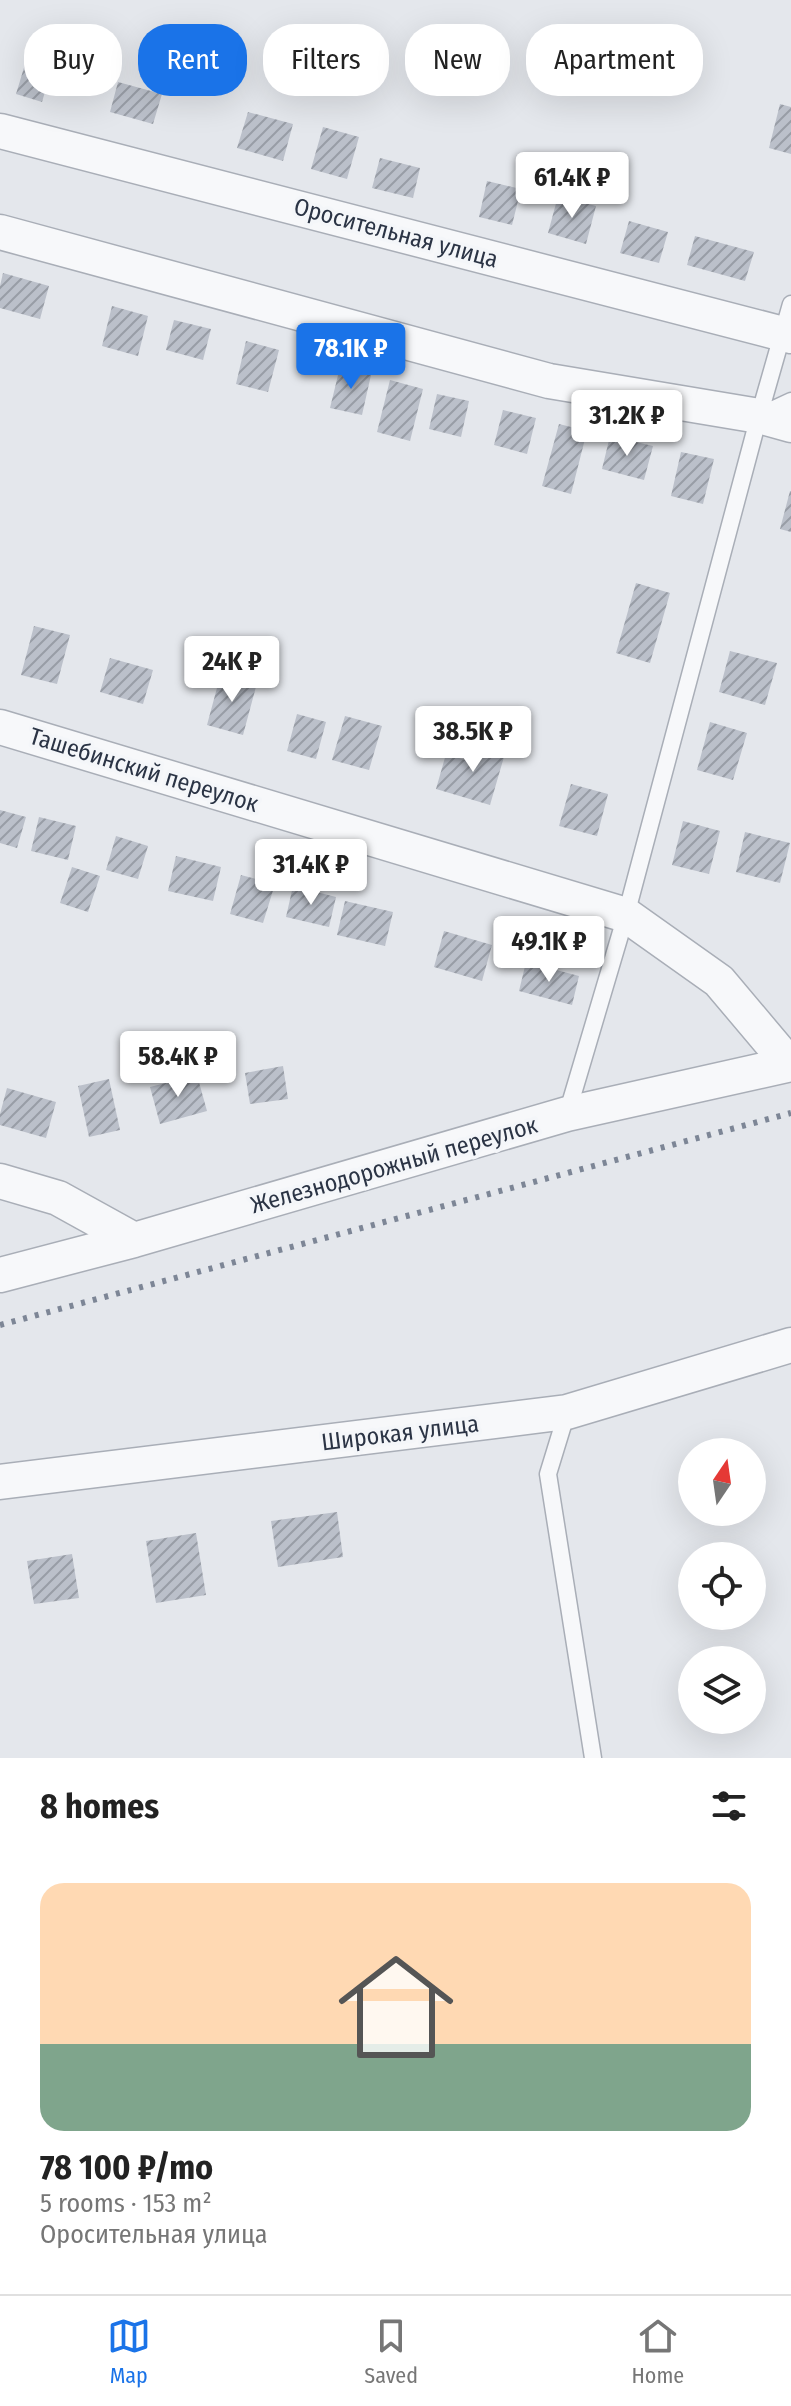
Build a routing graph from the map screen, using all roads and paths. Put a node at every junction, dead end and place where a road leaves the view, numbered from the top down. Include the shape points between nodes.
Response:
1 (0, 131) edge
2 (0, 232) edge
3 (788, 325) edge
4 (791, 401) edge
5 (775, 420) edge
6 (0, 727) edge
7 (626, 915) junction
8 (790, 1064) edge
9 (567, 1114) junction
10 (0, 1181) edge
11 (134, 1240) junction
12 (0, 1275) edge
13 (791, 1345) edge
14 (567, 1412) junction
15 (0, 1482) edge
16 (593, 1758) edge

1 - 3 street, Оросительная улица
2 - 5 street via 549,381
3 - 5 lane
4 - 5 lane
5 - 7 lane
6 - 7 street, Ташебинский переулок
7 - 8 street, Ташебинский переулок via 719,981
7 - 9 lane
8 - 9 street, Железнодорожный переулок
9 - 11 street, Железнодорожный переулок
10 - 11 street via 58,1198
11 - 12 street, Железнодорожный переулок
13 - 14 street, Широкая улица
14 - 15 street, Широкая улица
14 - 16 lane via 548,1474

